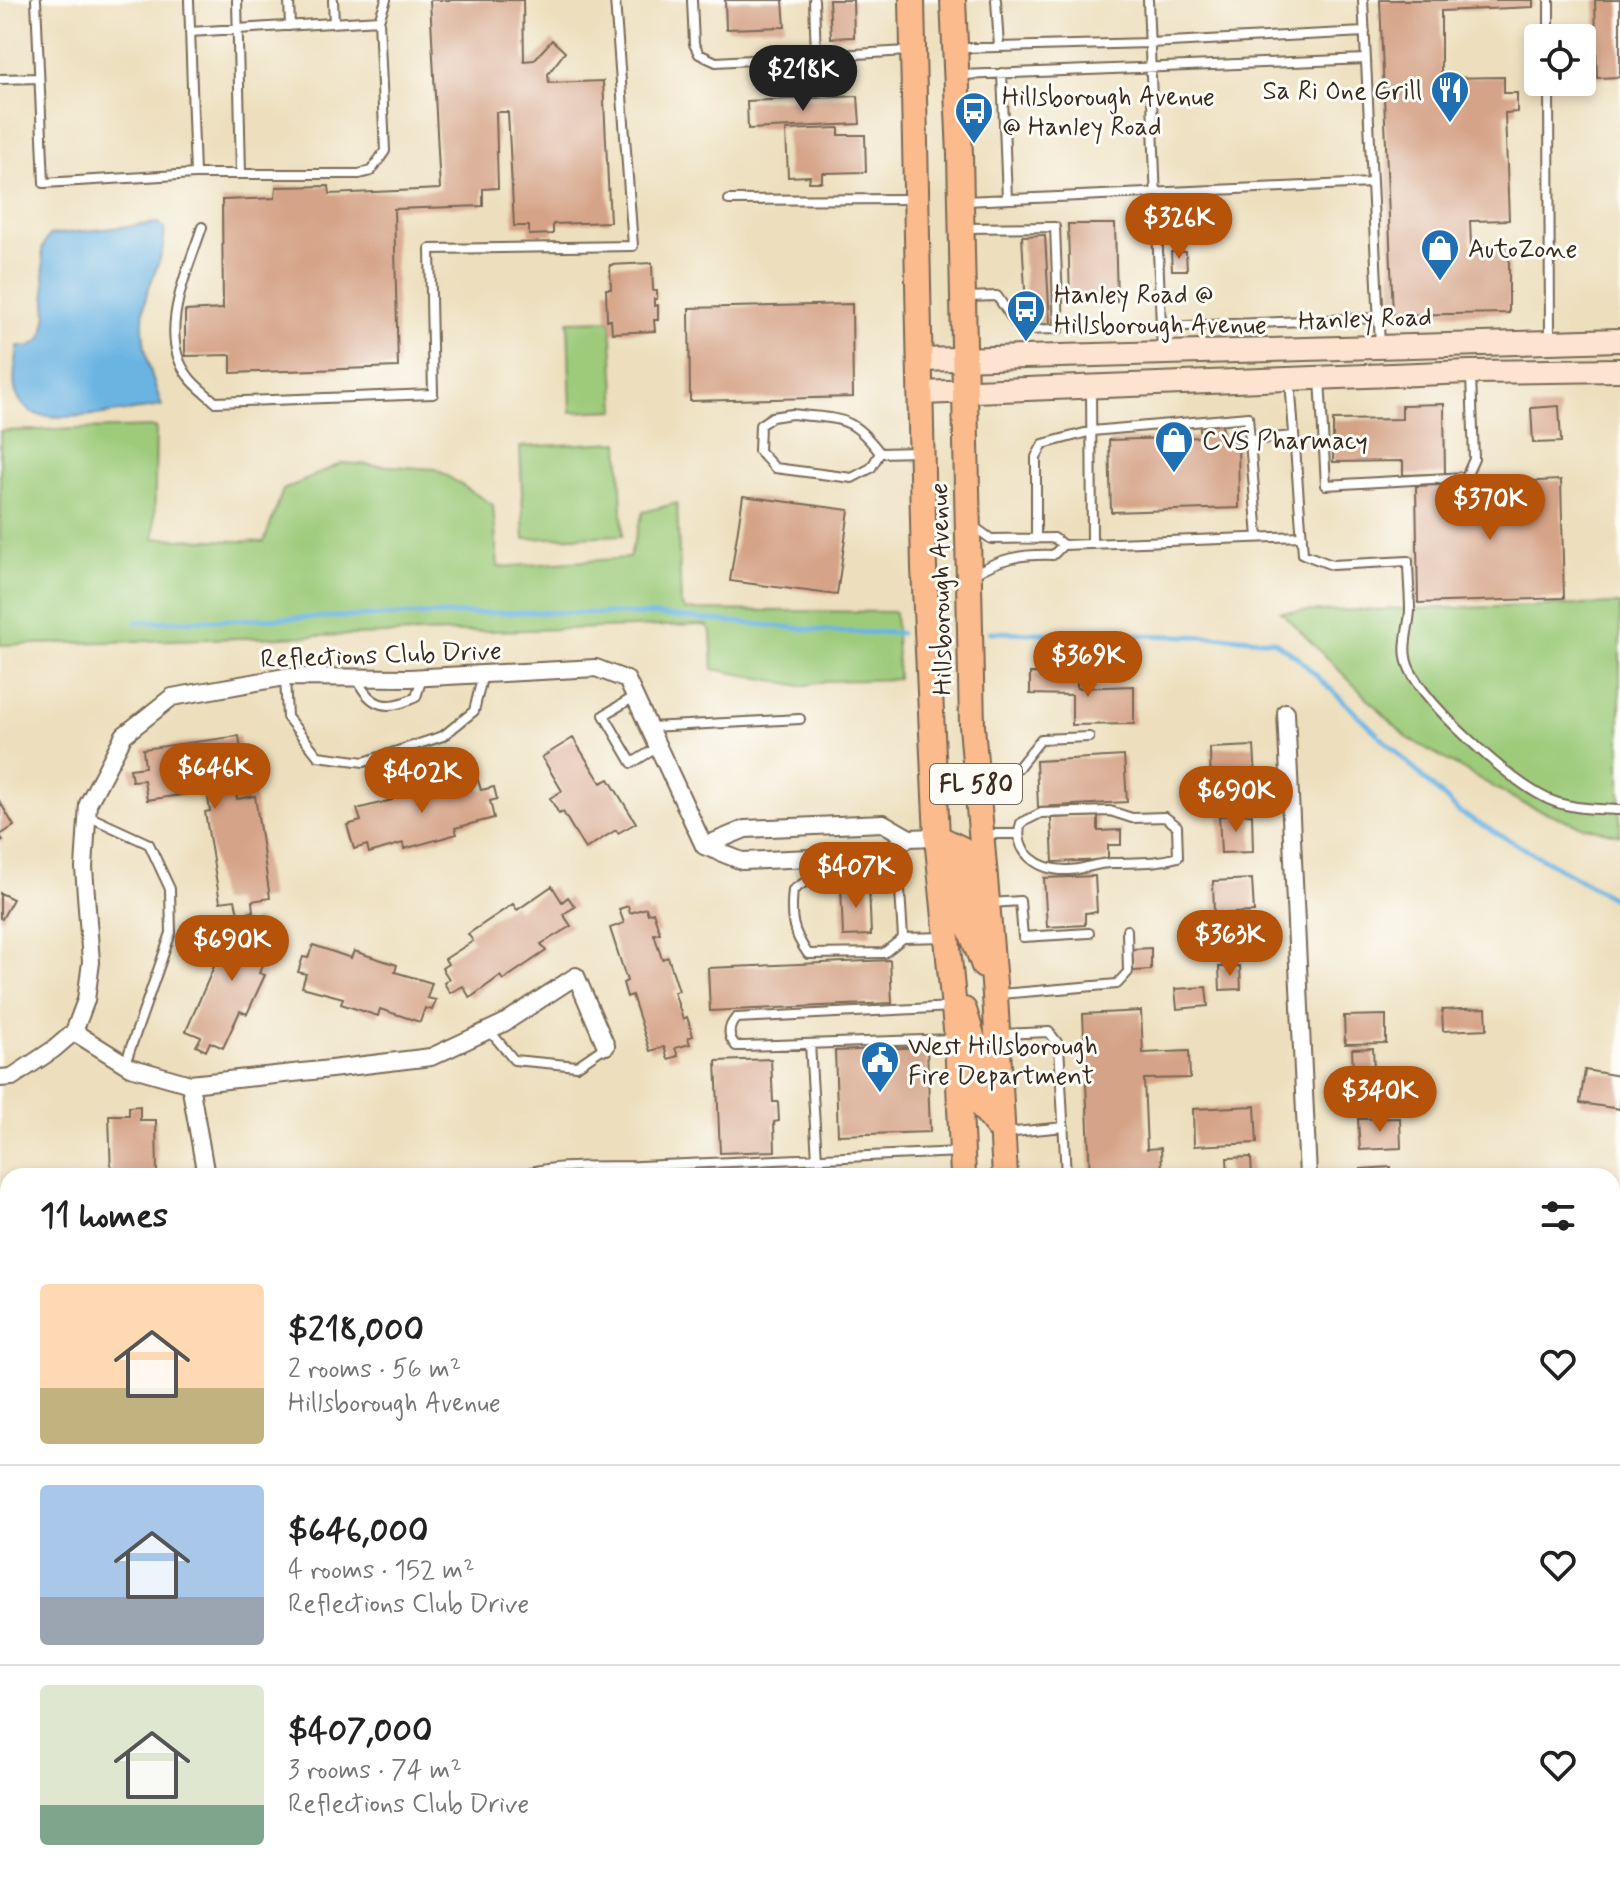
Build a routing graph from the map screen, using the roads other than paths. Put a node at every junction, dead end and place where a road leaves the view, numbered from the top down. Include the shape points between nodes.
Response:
1 (36, 0) edge
2 (189, 0) edge
3 (237, 0) edge
4 (289, 0) edge
5 (333, 0) edge
6 (379, 0) edge
7 (386, 0) edge
8 (615, 0) edge
9 (692, 0) edge
10 (814, 0) edge
11 (912, 0) edge
12 (953, 0) edge
13 (996, 0) edge
14 (1148, 0) edge
15 (1363, 0) edge
16 (1549, 0) edge
17 (379, 20) junction
18 (334, 23) junction
19 (1549, 24) edge
20 (290, 26) junction
21 (239, 29) junction
22 (190, 32) junction
23 (1365, 32) junction
24 (1150, 43) junction
25 (999, 47) junction
26 (955, 48) junction
27 (913, 50) junction
28 (816, 55) junction
29 (1366, 59) junction
30 (1150, 66) junction
31 (1002, 73) junction
32 (956, 75) junction
33 (39, 78) junction
34 (0, 79) edge
35 (1549, 96) edge
36 (195, 174) junction
37 (241, 174) junction
38 (1372, 183) junction
39 (1156, 192) junction
40 (917, 199) junction
41 (1007, 199) junction
42 (729, 200) dead end
43 (960, 201) junction
44 (202, 227) dead end
45 (961, 228) junction
46 (962, 297) junction
47 (1378, 318) junction
48 (1161, 327) junction
49 (1620, 340) edge
50 (1550, 341) junction
51 (1380, 345) junction
52 (1288, 348) junction
53 (1162, 352) junction
54 (963, 359) junction
55 (920, 360) junction
56 (1620, 370) edge
57 (1470, 372) junction
58 (1381, 375) junction
59 (1320, 377) junction
60 (1290, 379) junction
61 (1091, 386) junction
62 (963, 391) junction
63 (921, 393) junction
64 (1092, 431) junction
65 (1294, 436) junction
66 (1250, 440) junction
67 (922, 452) junction
68 (880, 453) junction
69 (967, 522) junction
70 (1302, 536) junction
71 (1258, 537) junction
72 (1036, 539) junction
73 (1092, 543) junction
74 (1063, 545) junction
75 (968, 578) junction
76 (483, 674) junction
77 (285, 677) junction
78 (422, 677) junction
79 (357, 678) junction
80 (635, 696) junction
81 (1286, 712) dead end
82 (800, 719) dead end
83 (650, 727) junction
84 (1089, 737) dead end
85 (658, 747) junction
86 (975, 771) junction
87 (1620, 810) edge
88 (87, 816) junction
89 (980, 834) junction
90 (1018, 834) junction
91 (937, 837) junction
92 (909, 838) junction
93 (704, 846) junction
94 (986, 904) junction
95 (1127, 930) dead end
96 (1089, 933) dead end
97 (947, 937) junction
98 (903, 938) junction
99 (949, 962) junction
100 (995, 995) junction
101 (953, 1007) junction
102 (489, 1030) junction
103 (74, 1032) junction
104 (997, 1034) junction
105 (957, 1039) junction
106 (810, 1044) junction
107 (606, 1046) joint
108 (125, 1064) junction
109 (0, 1078) edge
110 (190, 1084) junction
111 (1064, 1127) junction
112 (1003, 1133) junction
113 (817, 1158) junction
114 (962, 1164) edge
115 (639, 1166) joint
116 (205, 1168) edge
117 (552, 1168) edge
118 (818, 1168) edge
119 (989, 1168) edge
120 (1005, 1168) edge
121 (1066, 1168) edge
122 (1308, 1168) edge

1 - 33 lane
2 - 22 lane
3 - 21 lane
4 - 20 lane
5 - 18 lane
6 - 17 lane
7 - 17 lane
8 - 44 lane via 633,246 430,249 433,394 215,402 187,375 172,340
9 - 28 lane via 694,44 706,59
10 - 28 lane
11 - 27 main road, Hillsborough Avenue / FL 580
12 - 26 main road, Hillsborough Avenue / FL 580
13 - 25 lane
14 - 24 lane
15 - 23 lane
16 - 19 lane
17 - 18 lane
17 - 37 lane via 385,151 371,171
18 - 20 lane
20 - 21 lane
21 - 22 lane
21 - 37 lane
22 - 36 lane
23 - 24 lane
23 - 29 lane
24 - 25 lane
24 - 30 lane
25 - 26 lane
26 - 32 main road, Hillsborough Avenue / FL 580
27 - 28 lane
27 - 40 main road, Hillsborough Avenue / FL 580
29 - 30 lane
29 - 38 lane
30 - 31 lane
30 - 39 lane
31 - 32 lane
31 - 41 lane
32 - 43 main road, Hillsborough Avenue / FL 580
33 - 34 lane
33 - 36 lane via 44,183
35 - 50 lane
36 - 37 lane
38 - 39 lane
38 - 47 lane
39 - 41 lane
39 - 48 lane
40 - 42 lane
40 - 55 main road, Hillsborough Avenue / FL 580
41 - 43 lane
43 - 45 main road, Hillsborough Avenue / FL 580
45 - 46 main road, Hillsborough Avenue / FL 580
45 - 46 lane via 1055,227 1059,329 1020,330 997,296
46 - 54 main road, Hillsborough Avenue / FL 580
47 - 48 lane
47 - 51 lane
48 - 53 lane
49 - 50 main road, Hanley Road
50 - 51 main road, Hanley Road
51 - 52 main road, Hanley Road
51 - 58 main road
52 - 53 main road, Hanley Road
52 - 60 main road
53 - 54 main road, Hanley Road
54 - 55 main road, Hanley Road
54 - 62 main road, Hillsborough Avenue / FL 580
55 - 63 main road, Hillsborough Avenue / FL 580
56 - 57 main road
57 - 58 main road
57 - 59 lane via 1474,459 1466,477 1326,485
58 - 59 main road
59 - 60 main road
60 - 61 main road
60 - 65 lane
61 - 62 main road
61 - 64 lane
62 - 63 main road
62 - 69 main road, Hillsborough Avenue / FL 580
63 - 67 main road, Hillsborough Avenue / FL 580
64 - 66 lane via 1248,417
64 - 72 lane via 1043,444 1036,457
64 - 73 lane
65 - 66 lane
65 - 70 lane
66 - 71 lane
67 - 68 lane
67 - 91 main road, Hillsborough Avenue / FL 580
68 - 68 lane via 863,430 849,422 792,414 760,425 759,451 775,468 852,478 871,468
69 - 72 lane via 991,539
69 - 75 main road, Hillsborough Avenue / FL 580
70 - 71 lane
70 - 87 lane via 1303,554 1332,565 1408,561 1410,612 1404,650 1410,670 1445,716 1502,769 1544,798
71 - 73 lane
72 - 74 lane via 1054,538
73 - 74 lane
74 - 75 lane via 1053,555 1003,559
75 - 86 main road, Hillsborough Avenue / FL 580
76 - 77 lane via 474,711 443,736 364,762 318,756 287,717
76 - 78 street, Reflections Club Drive
76 - 80 street, Reflections Club Drive via 596,668 627,680
77 - 79 street, Reflections Club Drive
77 - 88 street, Reflections Club Drive via 172,697 124,735 88,804
78 - 79 street, Reflections Club Drive
78 - 79 lane via 416,697 400,705 380,705 363,692
80 - 83 street, Reflections Club Drive
80 - 85 lane via 604,715 632,763
81 - 122 street
82 - 83 lane
83 - 85 street, Reflections Club Drive
84 - 86 lane via 1041,739 1018,768
85 - 93 street, Reflections Club Drive
86 - 89 main road, Hillsborough Avenue / FL 580
88 - 103 street, Reflections Club Drive via 84,868 91,962 86,1000
88 - 108 lane via 149,844 170,889 171,933
89 - 90 lane
89 - 94 main road, Hillsborough Avenue / FL 580
90 - 90 lane via 1025,855 1043,866 1068,870 1178,857 1177,826 1165,817 1132,818 1110,811 1041,813 1021,823
91 - 92 street
91 - 97 main road, Hillsborough Avenue / FL 580
91 - 100 main road via 962,849 970,929
92 - 93 street via 883,823 745,829
92 - 93 street via 881,855 742,861
94 - 96 lane via 1020,901 1023,937
94 - 100 main road, Hillsborough Avenue / FL 580
95 - 100 lane via 1128,972 1117,984
97 - 98 lane
97 - 99 main road, Hillsborough Avenue / FL 580
98 - 98 lane via 884,953 808,954 795,935 793,890 811,878 883,877 900,890
99 - 101 main road, Hillsborough Avenue / FL 580
99 - 112 main road via 974,1042 979,1103
100 - 104 main road, Hillsborough Avenue / FL 580
101 - 105 main road, Hillsborough Avenue / FL 580
101 - 106 lane via 736,1018 730,1024 736,1046
102 - 107 lane via 514,1060 577,1066
102 - 107 street via 576,976
102 - 110 street via 431,1057
103 - 108 street
103 - 109 street via 12,1077
104 - 111 lane via 1049,1032 1059,1045
104 - 112 main road, Hillsborough Avenue / FL 580
105 - 106 lane
105 - 114 main road, Hillsborough Avenue / FL 580
106 - 113 lane
108 - 110 street
110 - 116 street
111 - 112 lane
111 - 121 lane
112 - 120 main road, Hillsborough Avenue / FL 580
113 - 114 lane
113 - 115 lane
113 - 118 lane
114 - 119 main road via 988,1159
115 - 117 lane

